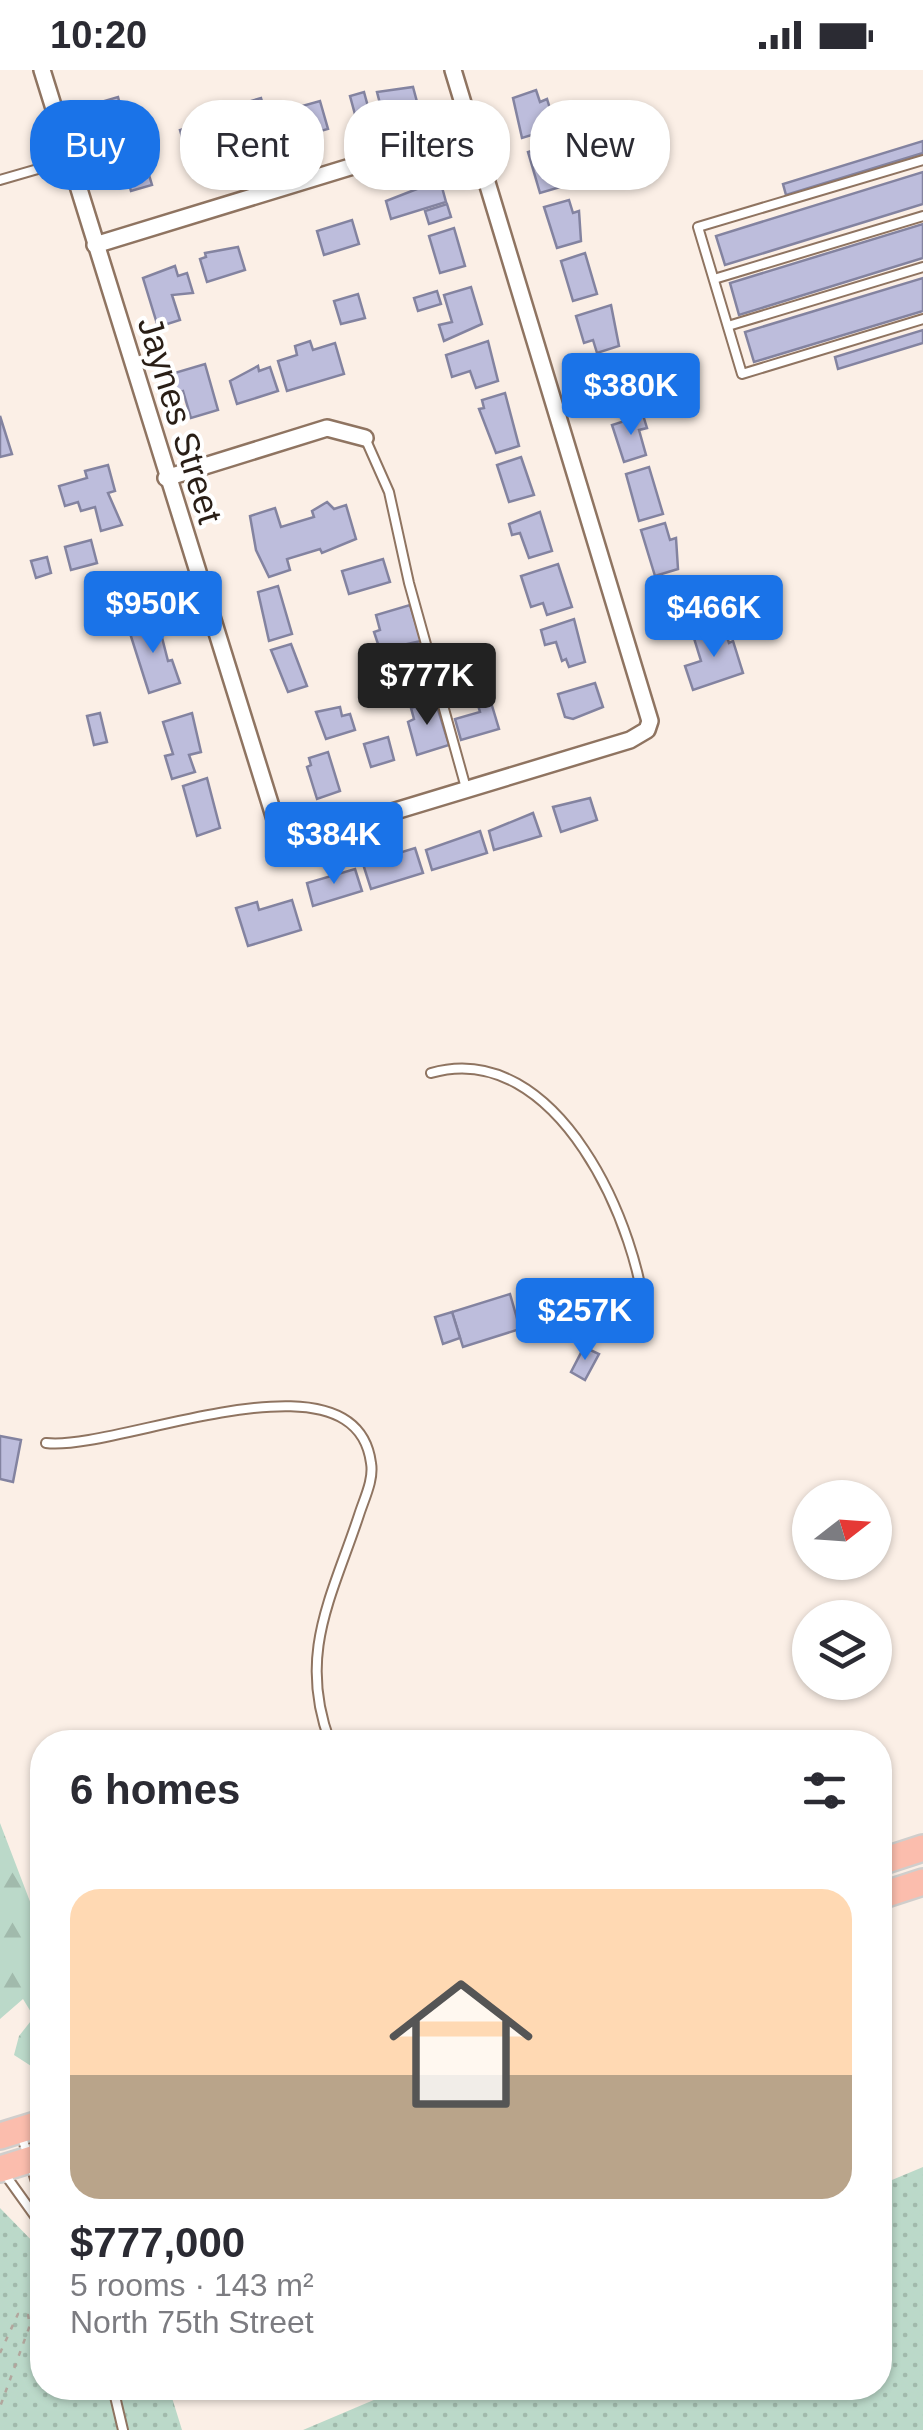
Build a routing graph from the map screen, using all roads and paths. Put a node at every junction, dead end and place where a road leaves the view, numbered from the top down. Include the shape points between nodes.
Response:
1 (42, 70) edge
2 (453, 70) edge
3 (51, 100) edge
4 (462, 100) edge
5 (923, 160) edge
6 (344, 169) edge
7 (30, 171) edge
8 (0, 180) edge
9 (78, 190) edge
10 (489, 190) edge
11 (923, 216) edge
12 (96, 246) junction
13 (923, 267) edge
14 (714, 278) junction
15 (923, 319) edge
16 (728, 326) junction
17 (365, 438) joint
18 (166, 478) junction
19 (467, 789) junction
20 (430, 1074) dead end
21 (646, 1328) dead end
22 (46, 1443) dead end
23 (327, 1730) edge
24 (923, 1848) edge
25 (892, 1858) edge
26 (923, 1882) edge
27 (892, 1892) edge
28 (30, 2160) edge
29 (0, 2167) edge
30 (30, 2209) edge
31 (0, 2353) edge
32 (116, 2400) edge
33 (0, 2407) edge
34 (123, 2430) edge

1 - 3 street, Jaynes Street
2 - 4 street
5 - 14 lane via 698,227
6 - 12 street
7 - 8 lane
9 - 12 street, Jaynes Street
10 - 19 street via 647,706 647,730
11 - 14 lane
12 - 18 street, Jaynes Street
13 - 16 lane
14 - 16 lane
15 - 16 lane via 742,374
17 - 18 street via 327,428
17 - 19 lane via 389,492
18 - 19 street, Jaynes Street via 283,845
20 - 21 lane via 492,1072 517,1082 552,1113 626,1226
22 - 23 lane via 74,1444 205,1415 292,1408 330,1412 358,1429 372,1471 316,1646 316,1689
24 - 25 main road
26 - 27 main road
28 - 29 main road
29 - 30 lane
31 - 33 path via 18,2314 28,2315
32 - 34 lane

